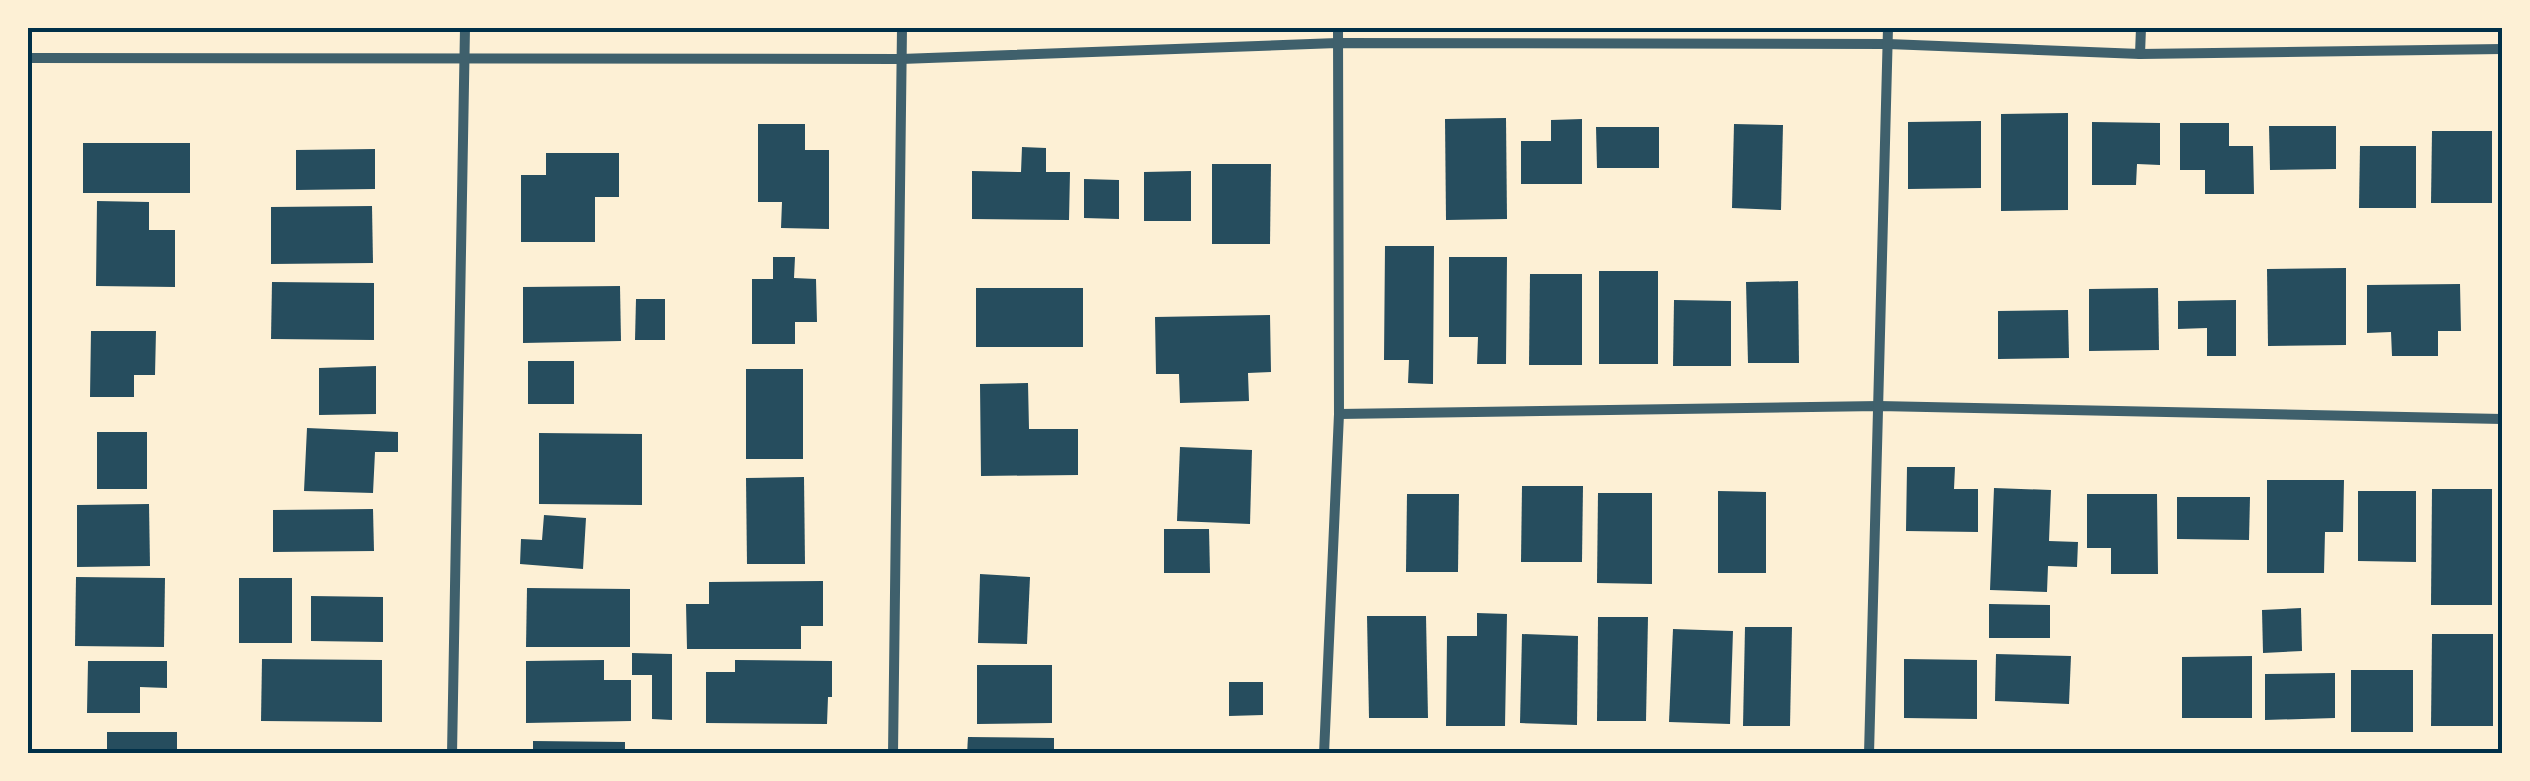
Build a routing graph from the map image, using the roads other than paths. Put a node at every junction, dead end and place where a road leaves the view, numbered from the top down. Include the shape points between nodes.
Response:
1 (465, 28) edge
2 (902, 28) edge
3 (1338, 28) edge
4 (1888, 28) edge
5 (2140, 28) edge
6 (1337, 43) junction
7 (1888, 44) junction
8 (2502, 50) edge
9 (2140, 54) junction
10 (28, 58) edge
11 (464, 58) junction
12 (902, 58) junction
13 (1878, 406) junction
14 (1339, 414) junction
15 (2502, 419) edge
16 (452, 754) edge
17 (892, 754) edge
18 (1324, 754) edge
19 (1869, 754) edge

1 - 11 street
2 - 12 street
3 - 6 street
4 - 7 street
5 - 9 street
6 - 7 street
6 - 12 street
6 - 14 street
7 - 9 street
7 - 13 street
8 - 9 street
10 - 11 street
11 - 12 street
11 - 16 street
12 - 17 street
13 - 14 street
13 - 15 street
13 - 19 street
14 - 18 street

